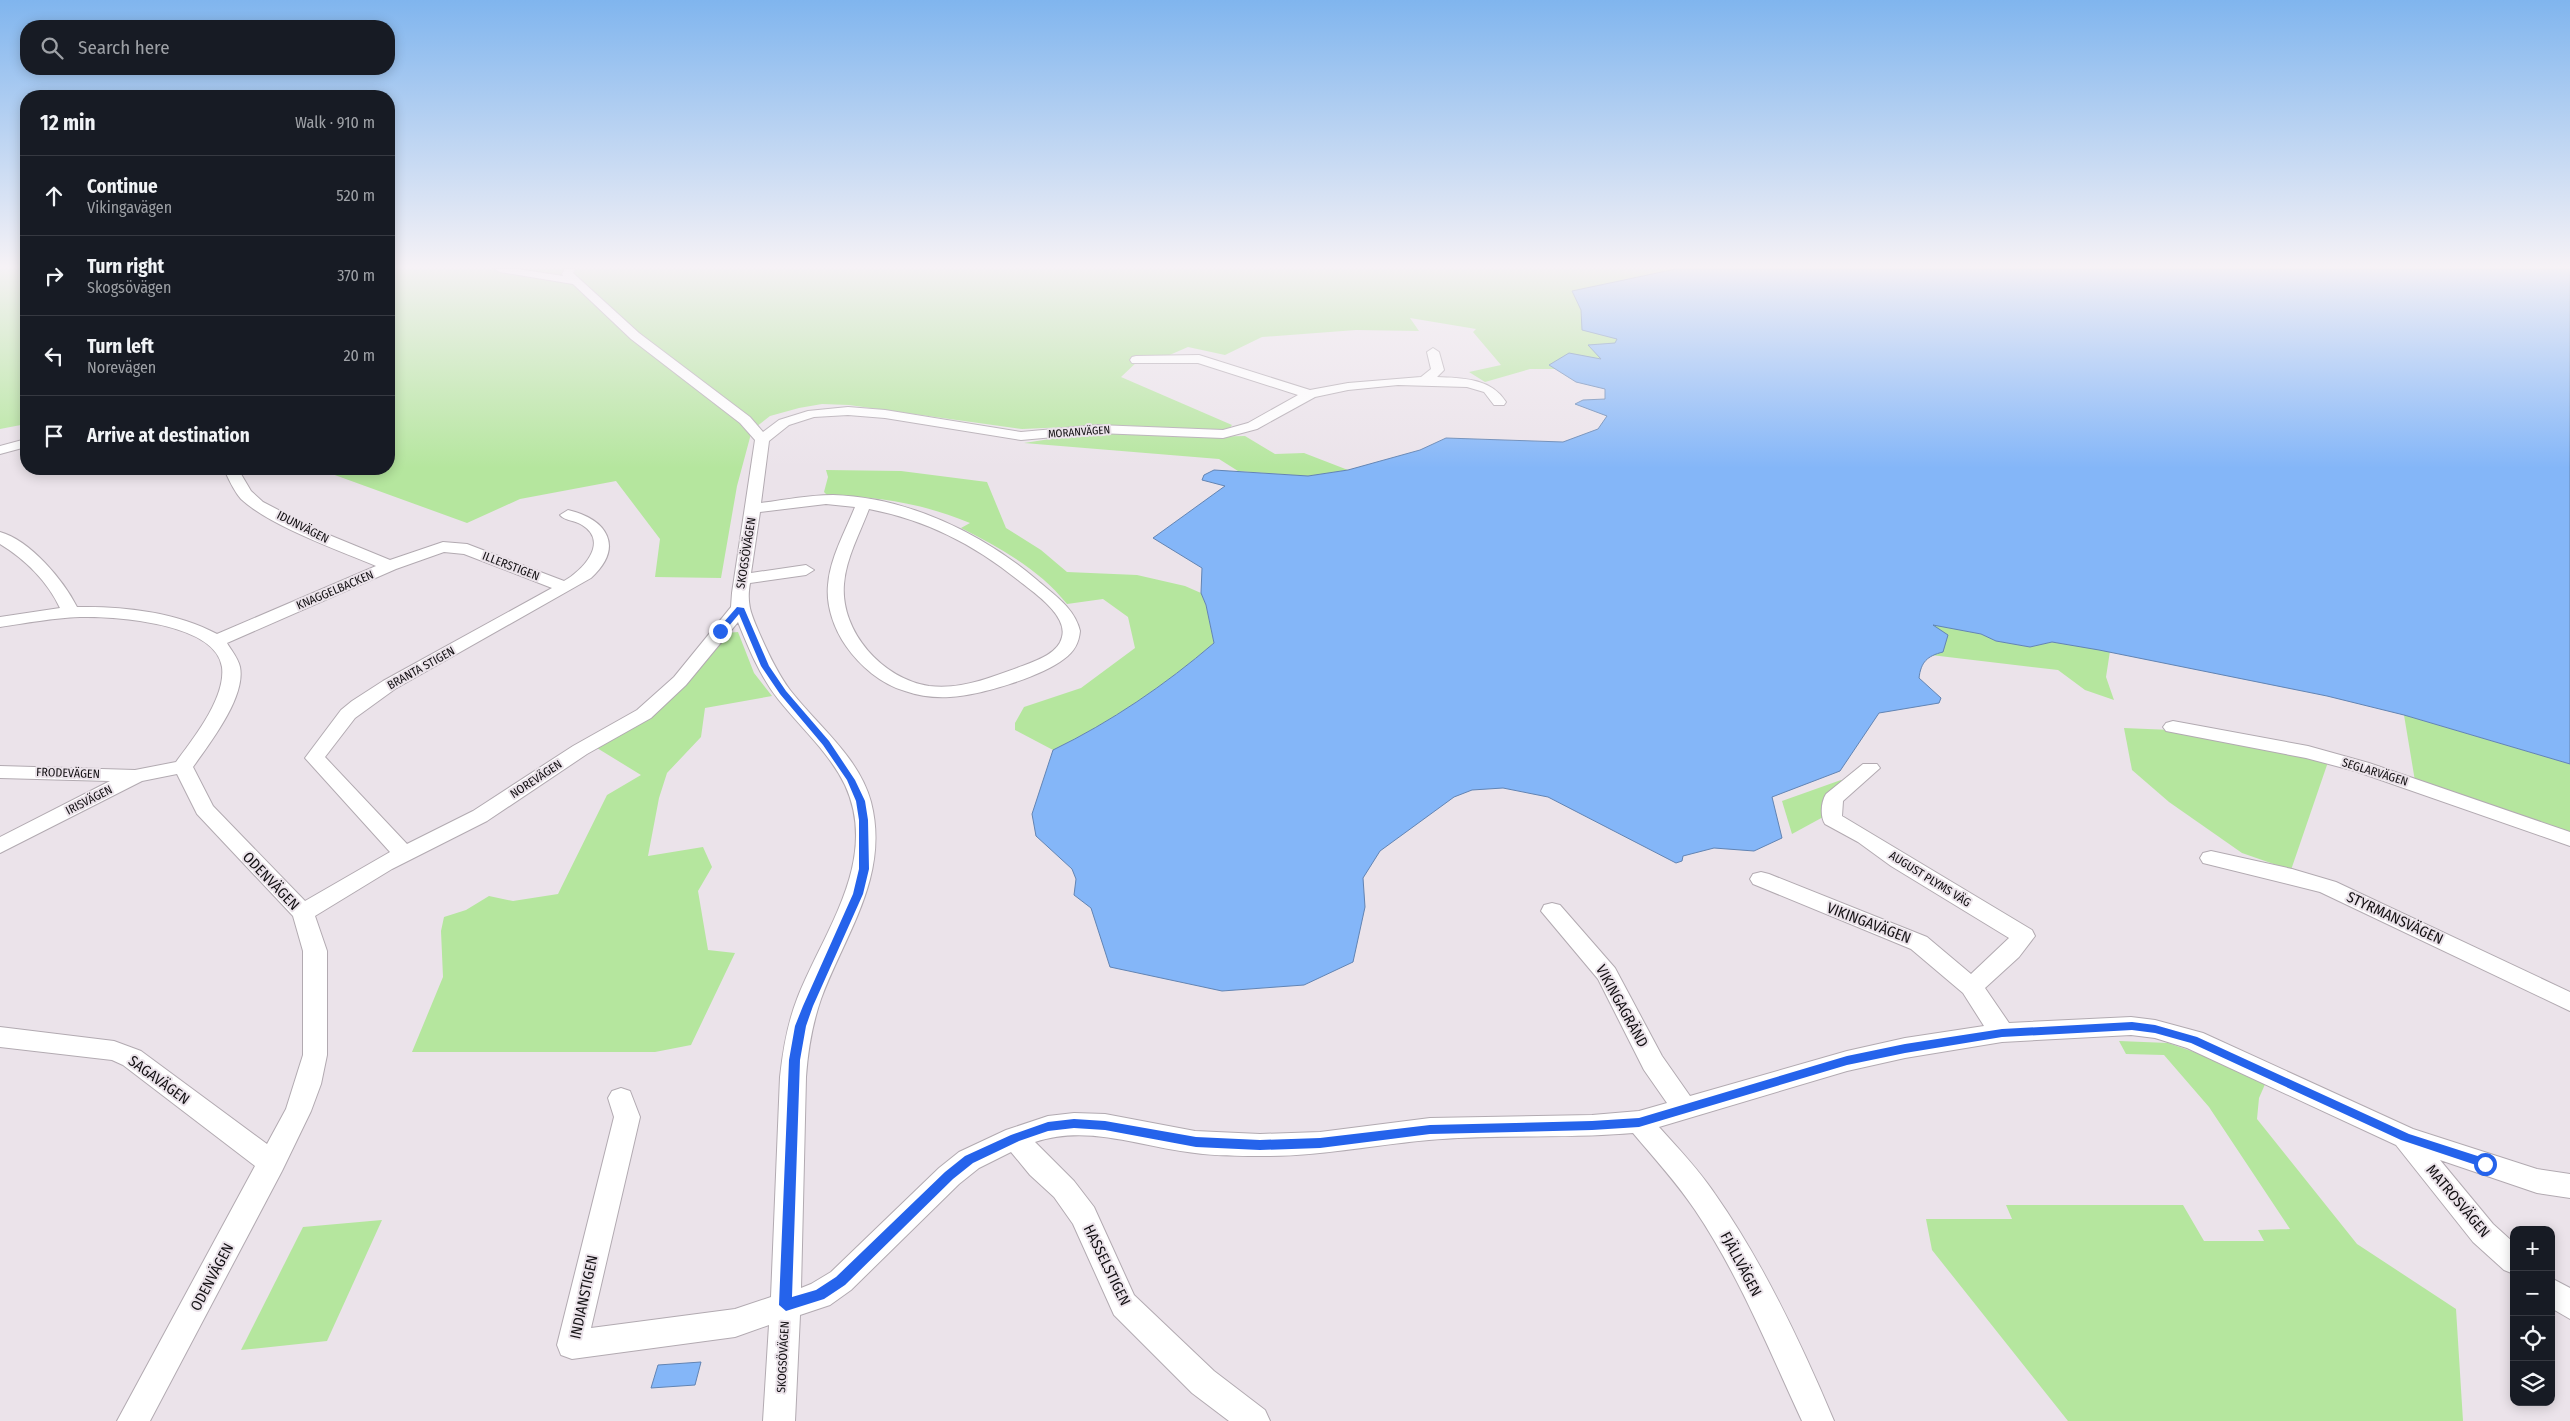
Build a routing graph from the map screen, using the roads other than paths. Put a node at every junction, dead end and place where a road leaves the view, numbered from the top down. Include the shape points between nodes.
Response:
1 (634, 335) edge
2 (1433, 352) dead end
3 (1136, 360) dead end
4 (1425, 380) junction
5 (1309, 394) junction
6 (1499, 402) dead end
7 (762, 440) junction
8 (20, 445) edge
9 (0, 450) edge
10 (234, 475) edge
11 (864, 504) junction
12 (753, 508) junction
13 (568, 514) dead end
14 (0, 537) edge
15 (456, 546) joint
16 (390, 566) junction
17 (806, 570) dead end
18 (742, 579) junction
19 (565, 587) junction
20 (740, 608) junction
21 (72, 613) junction
22 (0, 622) edge
23 (216, 641) junction
24 (2173, 727) dead end
25 (183, 767) junction
26 (1870, 768) dead end
27 (0, 772) edge
28 (136, 776) junction
29 (2570, 839) edge
30 (0, 846) edge
31 (404, 854) junction
32 (2211, 858) dead end
33 (1761, 879) dead end
34 (1552, 911) dead end
35 (303, 913) junction
36 (1970, 987) junction
37 (2570, 1002) edge
38 (2002, 1033) junction
39 (0, 1037) edge
40 (621, 1098) dead end
41 (1684, 1108) junction
42 (1639, 1122) junction
43 (2405, 1137) junction
44 (1015, 1138) junction
45 (272, 1162) junction
46 (2570, 1186) edge
47 (2510, 1257) edge
48 (2555, 1294) edge
49 (786, 1305) junction
50 (2570, 1305) edge
51 (133, 1421) edge
52 (779, 1421) edge
53 (1254, 1421) edge
54 (1818, 1421) edge

1 - 7 street via 745,420
2 - 4 street via 1438,370
3 - 5 street via 1199,358
4 - 5 street, MORANVÄGEN via 1343,387
4 - 6 street, MORANVÄGEN via 1482,386 1493,392
5 - 7 street, MORANVÄGEN via 1250,428 1227,434 1096,429 1024,436 958,424 832,410 788,421 767,432
7 - 12 street, SKOGSÖVÄGEN
8 - 9 street
10 - 16 street, IDUNVÄGEN via 245,494 258,505 312,533
11 - 11 street via 902,511 958,531 1008,563 1068,616 1071,631 1068,645 1043,664 995,683 962,691 921,690 879,673 850,641 836,592 841,564
11 - 12 street via 827,500
12 - 18 street, SKOGSÖVÄGEN
13 - 19 street, BRANTA STIGEN via 590,521 600,535 600,551 591,570
14 - 21 street via 20,549 59,588
15 - 16 street, KNAGGELBACKEN via 443,546
15 - 19 street, ILLERSTIGEN
16 - 23 street, KNAGGELBACKEN
17 - 18 street
18 - 20 street, SKOGSÖVÄGEN via 738,598
19 - 31 street, BRANTA STIGEN via 359,705 348,714 315,758
20 - 31 street, NOREVÄGEN via 680,681 644,714 580,750 480,816
20 - 49 street, SKOGSÖVÄGEN via 765,666 851,780 861,801 864,820 864,869 858,894 800,1026 794,1060
21 - 22 street
21 - 23 street via 139,616 186,627
23 - 25 street via 231,667 229,687 219,714
24 - 29 street, SEGLARVÄGEN via 2308,752
25 - 28 street, IRISVÄGEN
25 - 35 street, ODENVÄGEN via 204,809
26 - 36 street, AUGUST PLYMS VÄG via 1833,799 1832,819 2024,936
27 - 28 street, FRODEVÄGEN
28 - 30 street, IRISVÄGEN
31 - 35 street, NOREVÄGEN
32 - 37 street, STYRMANSVÄGEN via 2328,887
33 - 36 street, VIKINGAVÄGEN via 1920,943
34 - 41 street, VIKINGAGRÄND via 1607,974 1652,1063
35 - 45 street, ODENVÄGEN via 315,951 315,1055 298,1111
36 - 38 street, VIKINGAVÄGEN
38 - 41 street via 1847,1061
38 - 43 street via 2090,1027 2155,1029 2194,1040
39 - 45 street, SAGAVÄGEN via 114,1051 132,1058 149,1074
40 - 49 street, INDIANSTIGEN via 627,1117 572,1345 735,1323
41 - 42 street
42 - 44 street via 1430,1130 1320,1143 1260,1145 1196,1142 1105,1125 1074,1124 1048,1127
42 - 54 street, FJÄLLVÄGEN via 1712,1212 1744,1265
43 - 46 street via 2537,1181
43 - 47 street, MATROSVÄGEN via 2483,1233
44 - 49 street via 969,1160 949,1176 841,1281 820,1295
44 - 53 street, HASSELSTIGEN via 1064,1189 1084,1216 1124,1305 1203,1382
45 - 51 street, ODENVÄGEN
48 - 50 street
49 - 52 street, SKOGSÖVÄGEN

